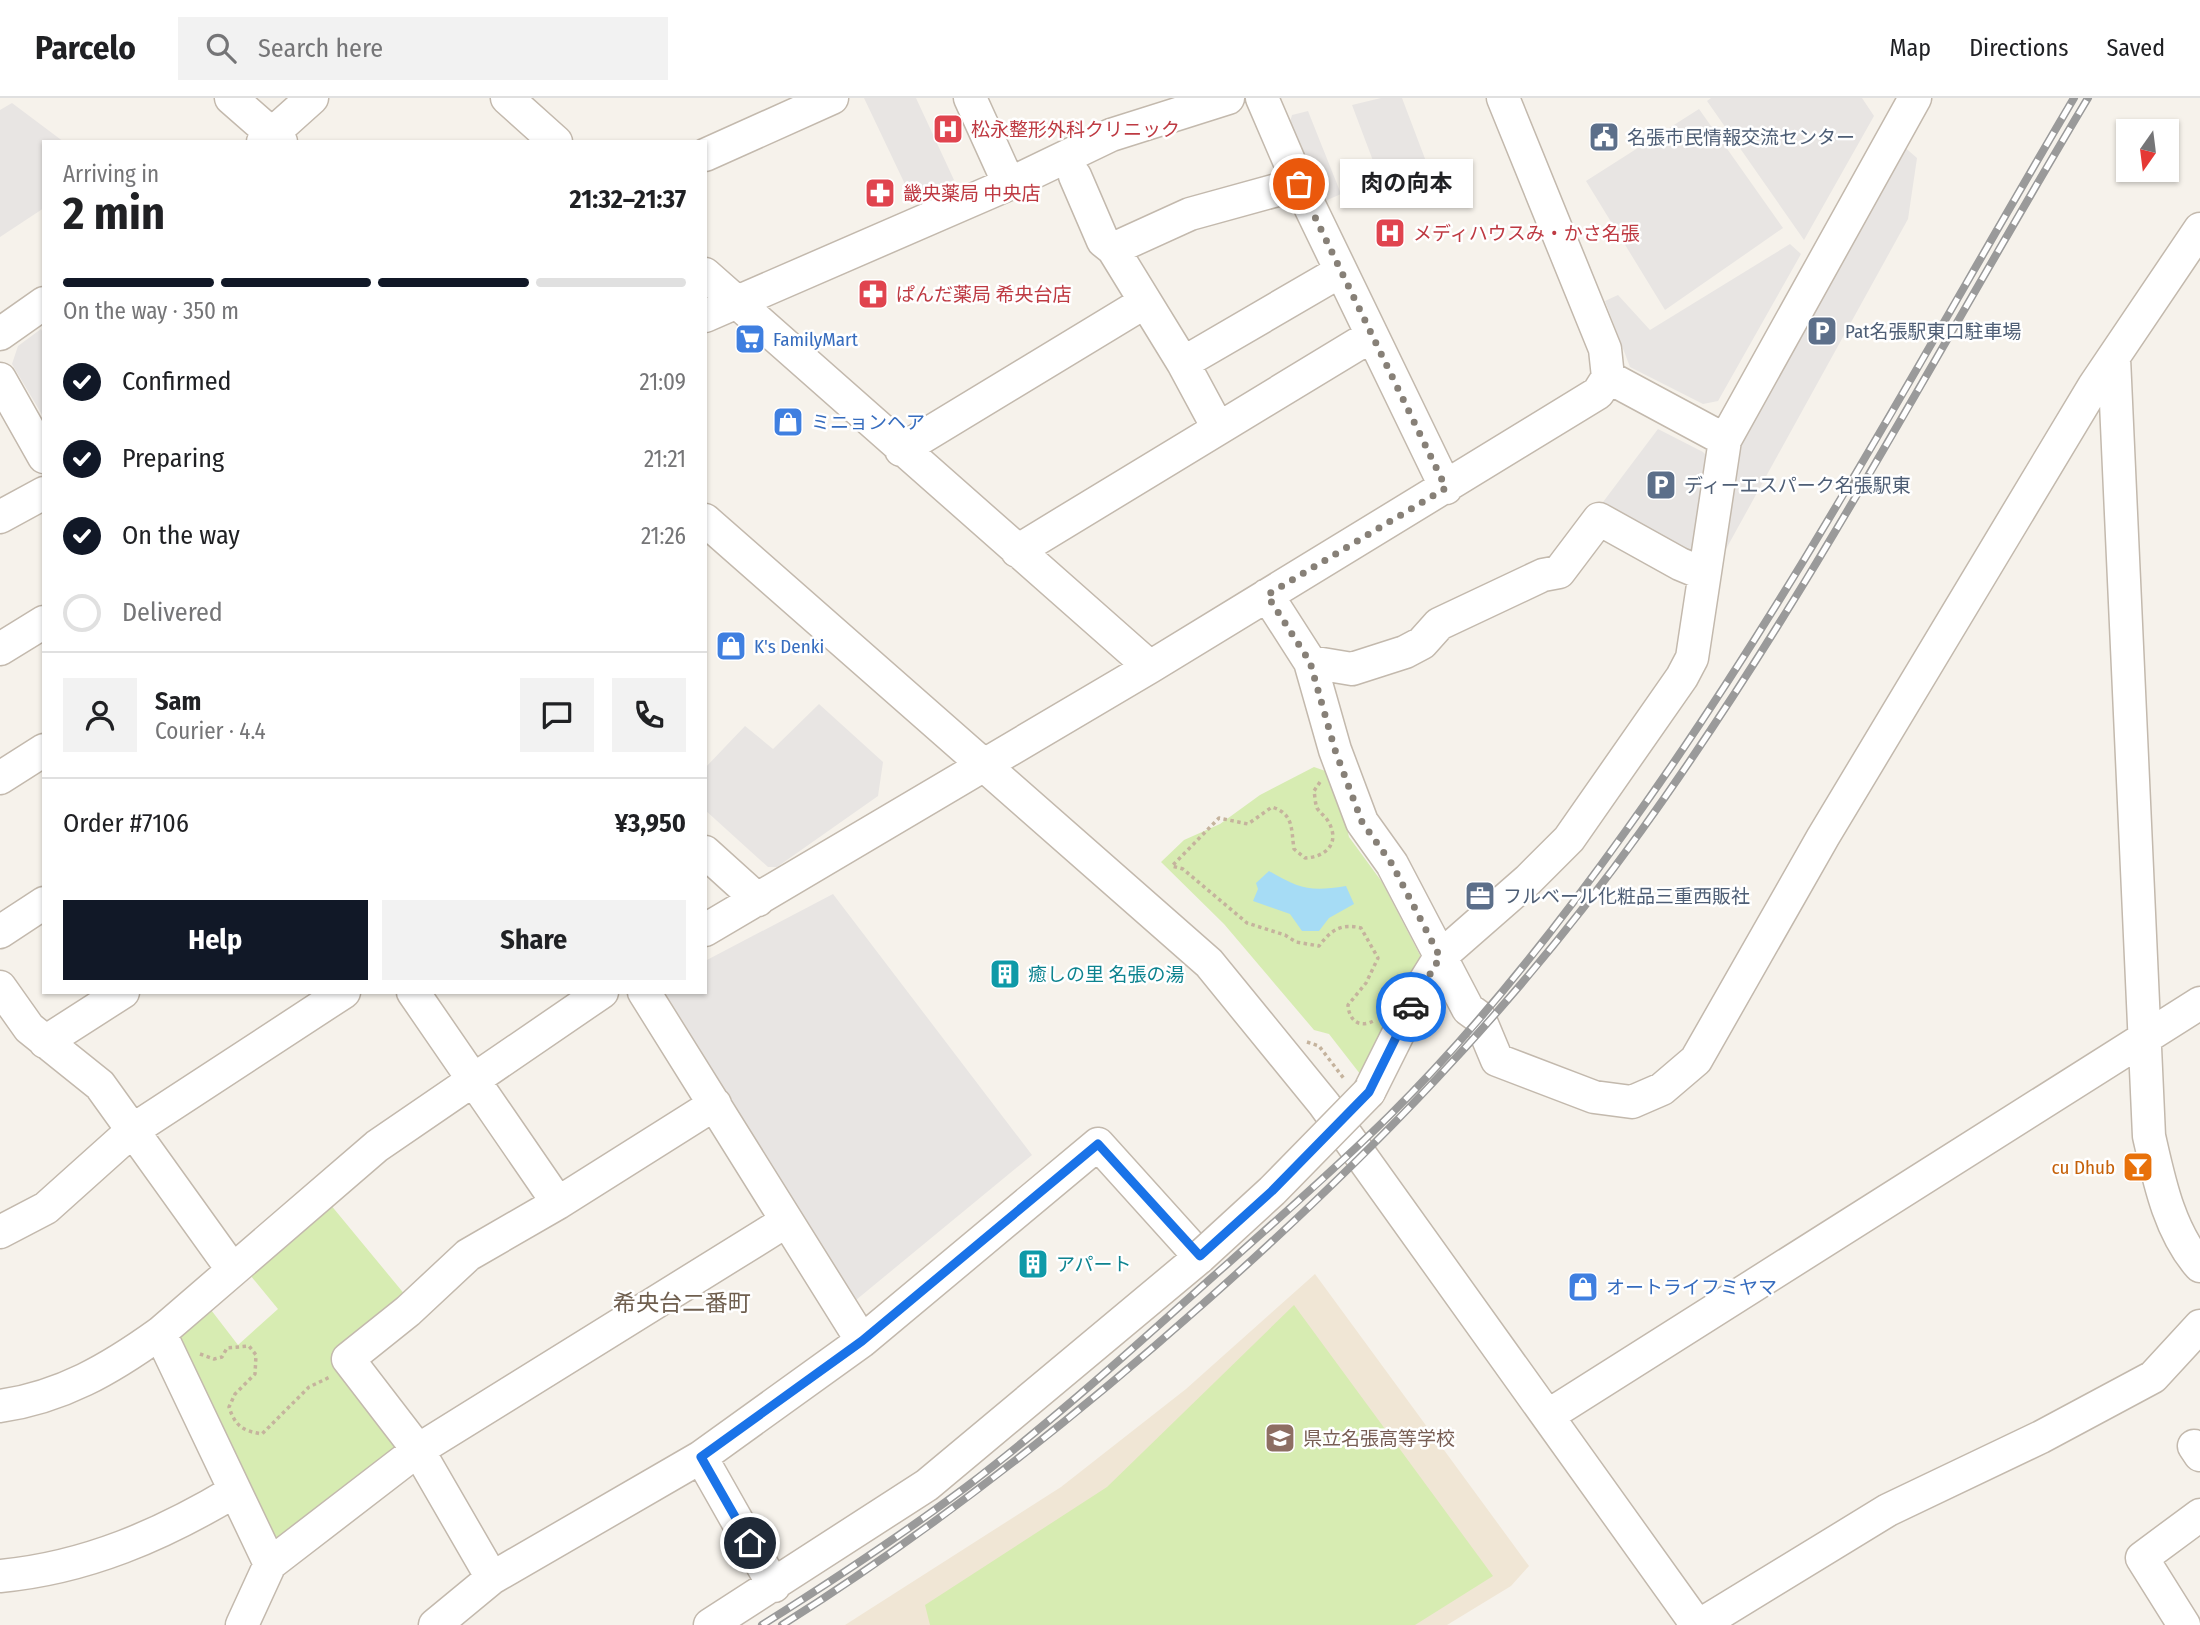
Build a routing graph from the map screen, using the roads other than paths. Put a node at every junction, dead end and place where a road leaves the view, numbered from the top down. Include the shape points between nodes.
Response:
1 (231, 98) edge
2 (312, 98) edge
3 (507, 98) edge
4 (832, 98) edge
5 (970, 98) edge
6 (1228, 98) edge
7 (1262, 98) edge
8 (1503, 98) edge
9 (1902, 105) edge
10 (272, 139) edge
11 (554, 140) edge
12 (707, 154) edge
13 (1075, 176) dead end
14 (1009, 184) junction
15 (1299, 184) junction
16 (2200, 229) edge
17 (1113, 249) junction
18 (1340, 271) junction
19 (707, 276) edge
20 (1145, 302) junction
21 (738, 303) junction
22 (42, 304) edge
23 (707, 315) edge
24 (0, 334) edge
25 (1371, 336) junction
26 (2114, 358) junction
27 (1182, 363) junction
28 (1608, 377) junction
29 (0, 379) edge
30 (1217, 428) junction
31 (1725, 440) junction
32 (901, 450) junction
33 (42, 453) edge
34 (1446, 488) junction
35 (42, 494) edge
36 (0, 517) edge
37 (707, 522) edge
38 (1017, 551) junction
39 (1704, 574) junction
40 (1267, 595) junction
41 (42, 623) edge
42 (0, 649) edge
43 (1310, 662) junction
44 (1150, 667) junction
45 (42, 751) edge
46 (984, 762) junction
47 (0, 778) edge
48 (707, 854) edge
49 (758, 900) junction
50 (42, 904) edge
51 (707, 929) edge
52 (0, 932) edge
53 (1440, 957) junction
54 (0, 987) edge
55 (120, 994) edge
56 (341, 994) edge
57 (414, 994) edge
58 (599, 994) edge
59 (645, 994) edge
60 (2200, 1003) edge
61 (2144, 1038) junction
62 (45, 1042) junction
63 (475, 1078) junction
64 (715, 1104) junction
65 (133, 1130) junction
66 (558, 1203) junction
67 (785, 1222) junction
68 (0, 1232) edge
69 (1200, 1256) junction
70 (2200, 1266) edge
71 (232, 1269) junction
72 (2200, 1326) edge
73 (160, 1333) junction
74 (862, 1341) junction
75 (0, 1406) edge
76 (1549, 1415) junction
77 (418, 1451) junction
78 (701, 1457) junction
79 (234, 1491) junction
80 (2200, 1515) edge
81 (270, 1564) junction
82 (0, 1576) edge
83 (492, 1578) junction
84 (774, 1586) junction
85 (242, 1625) edge
86 (435, 1625) edge
87 (710, 1625) edge
88 (1698, 1625) edge
89 (2184, 1625) edge

1 - 10 street
2 - 10 street
3 - 11 street
4 - 12 street
5 - 14 street
6 - 14 street via 1111,135
7 - 15 street
8 - 28 street via 1605,349
9 - 31 street
13 - 17 street via 1104,241
14 - 21 street
15 - 17 street via 1189,214
15 - 18 street
16 - 26 street
17 - 20 street
18 - 25 street
18 - 27 street
19 - 21 street
20 - 27 street
20 - 32 street
21 - 23 street
21 - 32 street
22 - 24 street
25 - 30 street
25 - 34 street
26 - 53 street via 1829,826 1696,1060 1674,1080 1632,1102 1613,1102 1497,1060 1479,1017 1468,1009
26 - 61 street
27 - 30 street
28 - 31 street
28 - 34 street via 1585,403
29 - 33 street
30 - 38 street
31 - 39 street
32 - 38 street
34 - 40 street
35 - 36 street
37 - 46 street
38 - 44 street
39 - 43 street via 1599,519 1559,572 1543,575 1439,624 1422,643 1405,652 1352,669
39 - 53 street via 1692,658 1675,687 1569,839
40 - 43 street
40 - 44 street
41 - 42 street
43 - 53 street via 1362,822 1392,864
44 - 46 street
45 - 47 street
46 - 49 street
46 - 76 street via 1209,963 1324,1104
48 - 49 street
49 - 51 street
50 - 52 street
53 - 69 street, bridge via 1357,1086 1272,1191
54 - 62 street via 29,1028
55 - 62 street
56 - 65 street
57 - 63 street
58 - 63 street
59 - 64 street
60 - 61 street
61 - 70 street via 2149,1136 2161,1187 2176,1226
61 - 76 street
62 - 65 street via 100,1085
63 - 66 street
63 - 71 street via 338,1176
64 - 66 street
64 - 67 street
65 - 68 street via 46,1208
65 - 71 street
66 - 77 street via 468,1255 348,1359
67 - 74 street
67 - 77 street
69 - 74 street via 1098,1144
69 - 84 street via 927,1485
71 - 73 street
72 - 88 street via 2153,1377 1888,1510
73 - 75 street via 79,1384
73 - 79 street
74 - 78 street
76 - 88 street
77 - 81 street
77 - 83 street
78 - 83 street
78 - 84 street
79 - 81 street
79 - 82 street via 183,1522 117,1550 68,1565
80 - 89 street via 2142,1558
81 - 85 street
83 - 86 street
84 - 87 street

